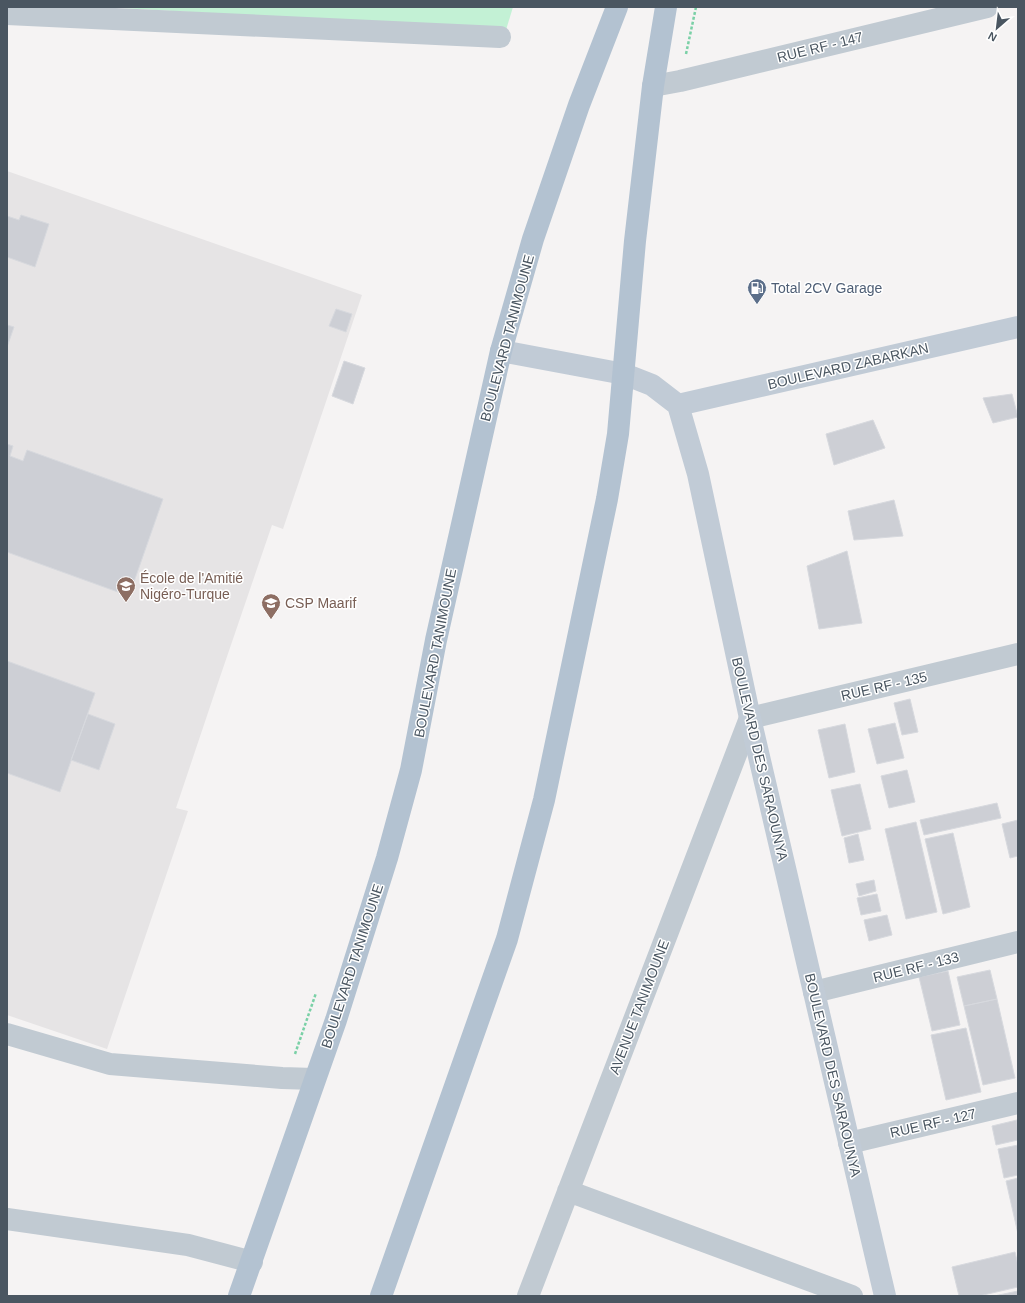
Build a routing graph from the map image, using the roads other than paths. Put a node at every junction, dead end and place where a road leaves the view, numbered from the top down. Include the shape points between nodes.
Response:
1 (616, 7) edge
2 (666, 7) edge
3 (988, 7) edge
4 (7, 14) edge
5 (500, 38) dead end
6 (653, 86) junction
7 (1018, 327) edge
8 (501, 351) junction
9 (624, 374) junction
10 (678, 405) junction
11 (1018, 654) edge
12 (750, 718) junction
13 (1018, 942) edge
14 (814, 992) junction
15 (7, 1034) edge
16 (314, 1079) junction
17 (1018, 1103) edge
18 (849, 1143) junction
19 (568, 1191) junction
20 (7, 1219) edge
21 (252, 1262) junction
22 (239, 1296) edge
23 (381, 1296) edge
24 (528, 1296) edge
25 (852, 1296) edge
26 (885, 1296) edge

1 - 8 main road, BOULEVARD TANIMOUNE via 578,105 533,239
2 - 6 main road
3 - 6 street, RUE RF - 147
4 - 5 street
6 - 9 main road via 635,241
7 - 10 main road, BOULEVARD ZABARKAN
8 - 9 main road
8 - 16 main road, BOULEVARD TANIMOUNE via 436,640 411,770 367,925
9 - 10 main road via 652,385
9 - 23 main road via 618,434 607,499 544,800 507,939
10 - 12 main road, BOULEVARD DES SARAOUNYA via 698,474
11 - 12 street, RUE RF - 135
12 - 14 main road, BOULEVARD DES SARAOUNYA
12 - 19 street, AVENUE TANIMOUNE
13 - 14 street, RUE RF - 133
14 - 18 main road, BOULEVARD DES SARAOUNYA
15 - 16 street via 110,1064
16 - 21 main road, BOULEVARD TANIMOUNE
17 - 18 street, RUE RF - 127
18 - 26 main road, BOULEVARD DES SARAOUNYA
19 - 24 street, AVENUE TANIMOUNE
19 - 25 street
20 - 21 street via 188,1245
21 - 22 main road, BOULEVARD TANIMOUNE

